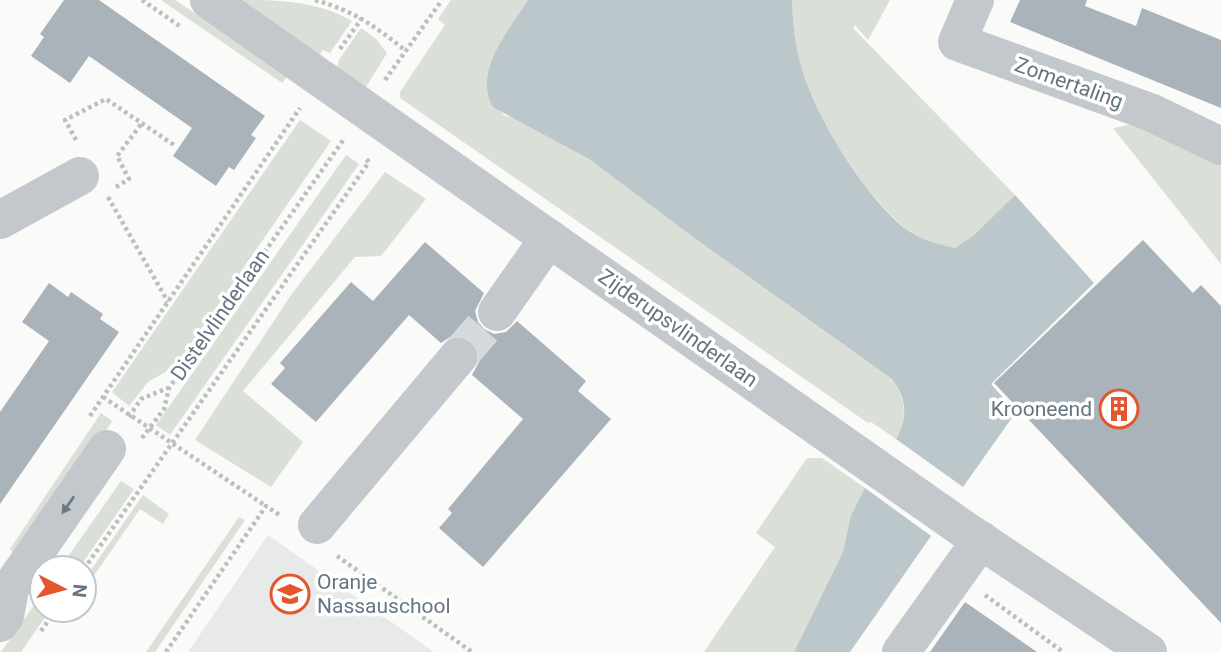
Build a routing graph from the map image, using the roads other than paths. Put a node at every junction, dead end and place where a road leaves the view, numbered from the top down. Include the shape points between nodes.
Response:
1 (209, 0) edge
2 (975, 0) edge
3 (1221, 146) edge
4 (93, 185) road end
5 (0, 220) edge
6 (549, 238) junction
7 (497, 312) tunnel mouth
8 (458, 357) tunnel mouth
9 (97, 434) road end
10 (314, 534) road end
11 (973, 535) junction
12 (2, 617) edge
13 (901, 652) edge
14 (1149, 652) edge

1 - 6 street, Zijderupsvlinderlaan via 309,93 353,125
2 - 3 street, Zomertaling via 957,42 1150,113
4 - 5 street
6 - 7 street
6 - 11 street, Zijderupsvlinderlaan
8 - 10 street
9 -> 12 street via 10,589
11 - 13 street via 956,574
11 - 14 street, Zijderupsvlinderlaan

